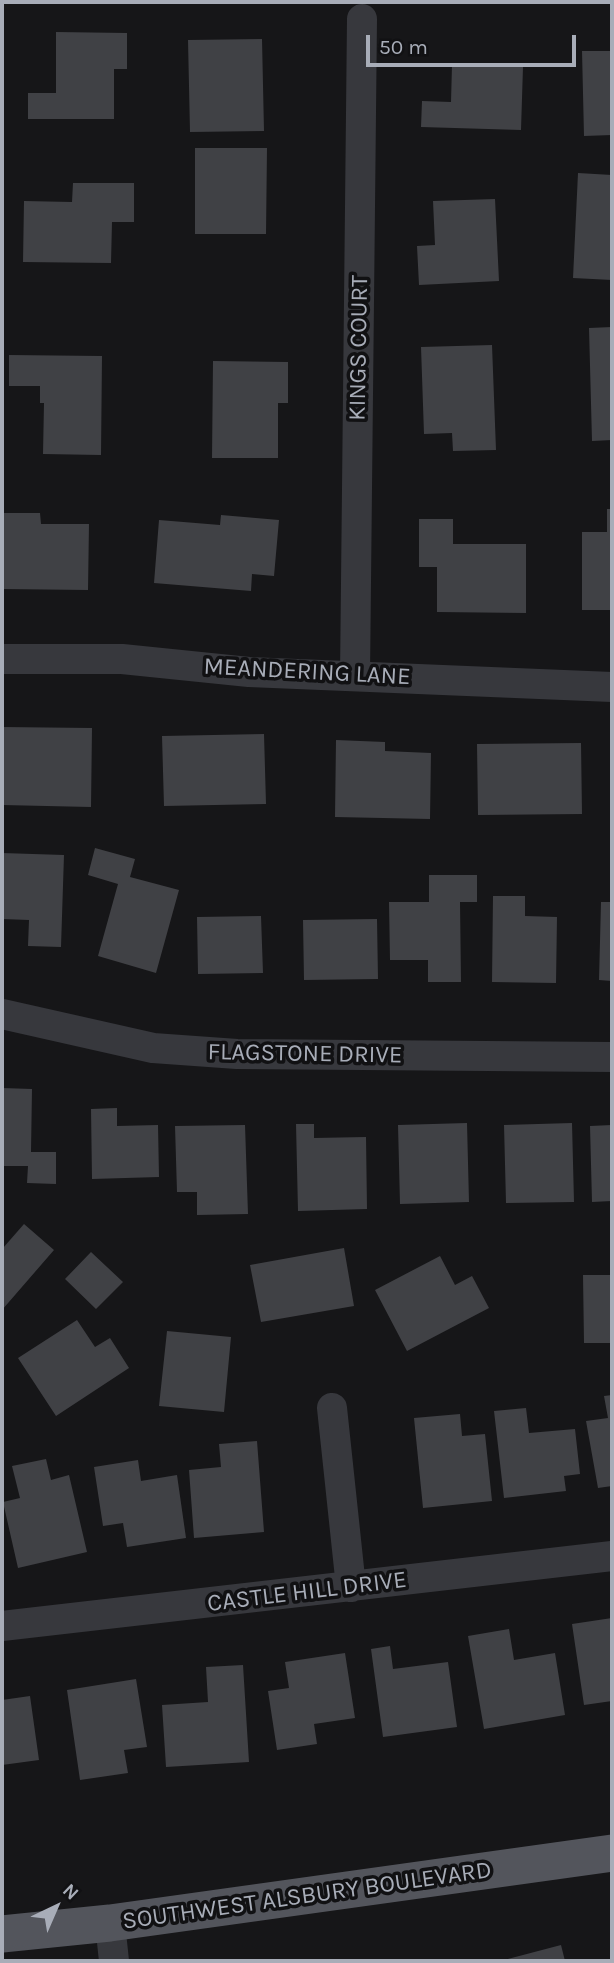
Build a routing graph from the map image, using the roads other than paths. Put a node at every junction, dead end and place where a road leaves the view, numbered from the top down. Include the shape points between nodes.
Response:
1 (362, 19) dead end
2 (2, 659) edge
3 (355, 676) junction
4 (612, 687) edge
5 (2, 1014) edge
6 (612, 1057) edge
7 (332, 1408) dead end
8 (612, 1556) edge
9 (351, 1587) junction
10 (2, 1626) edge
11 (612, 1853) edge
12 (110, 1923) junction
13 (2, 1934) edge
14 (114, 1961) edge

1 - 3 street, KINGS COURT
2 - 3 street, MEANDERING LANE via 122,659 250,672
3 - 4 street, MEANDERING LANE
5 - 6 street, FLAGSTONE DRIVE via 153,1048 223,1053
7 - 9 street
8 - 9 street, CASTLE HILL DRIVE
9 - 10 street, CASTLE HILL DRIVE
11 - 12 main road, SOUTHWEST ALSBURY BOULEVARD
12 - 13 main road, SOUTHWEST ALSBURY BOULEVARD
12 - 14 street

